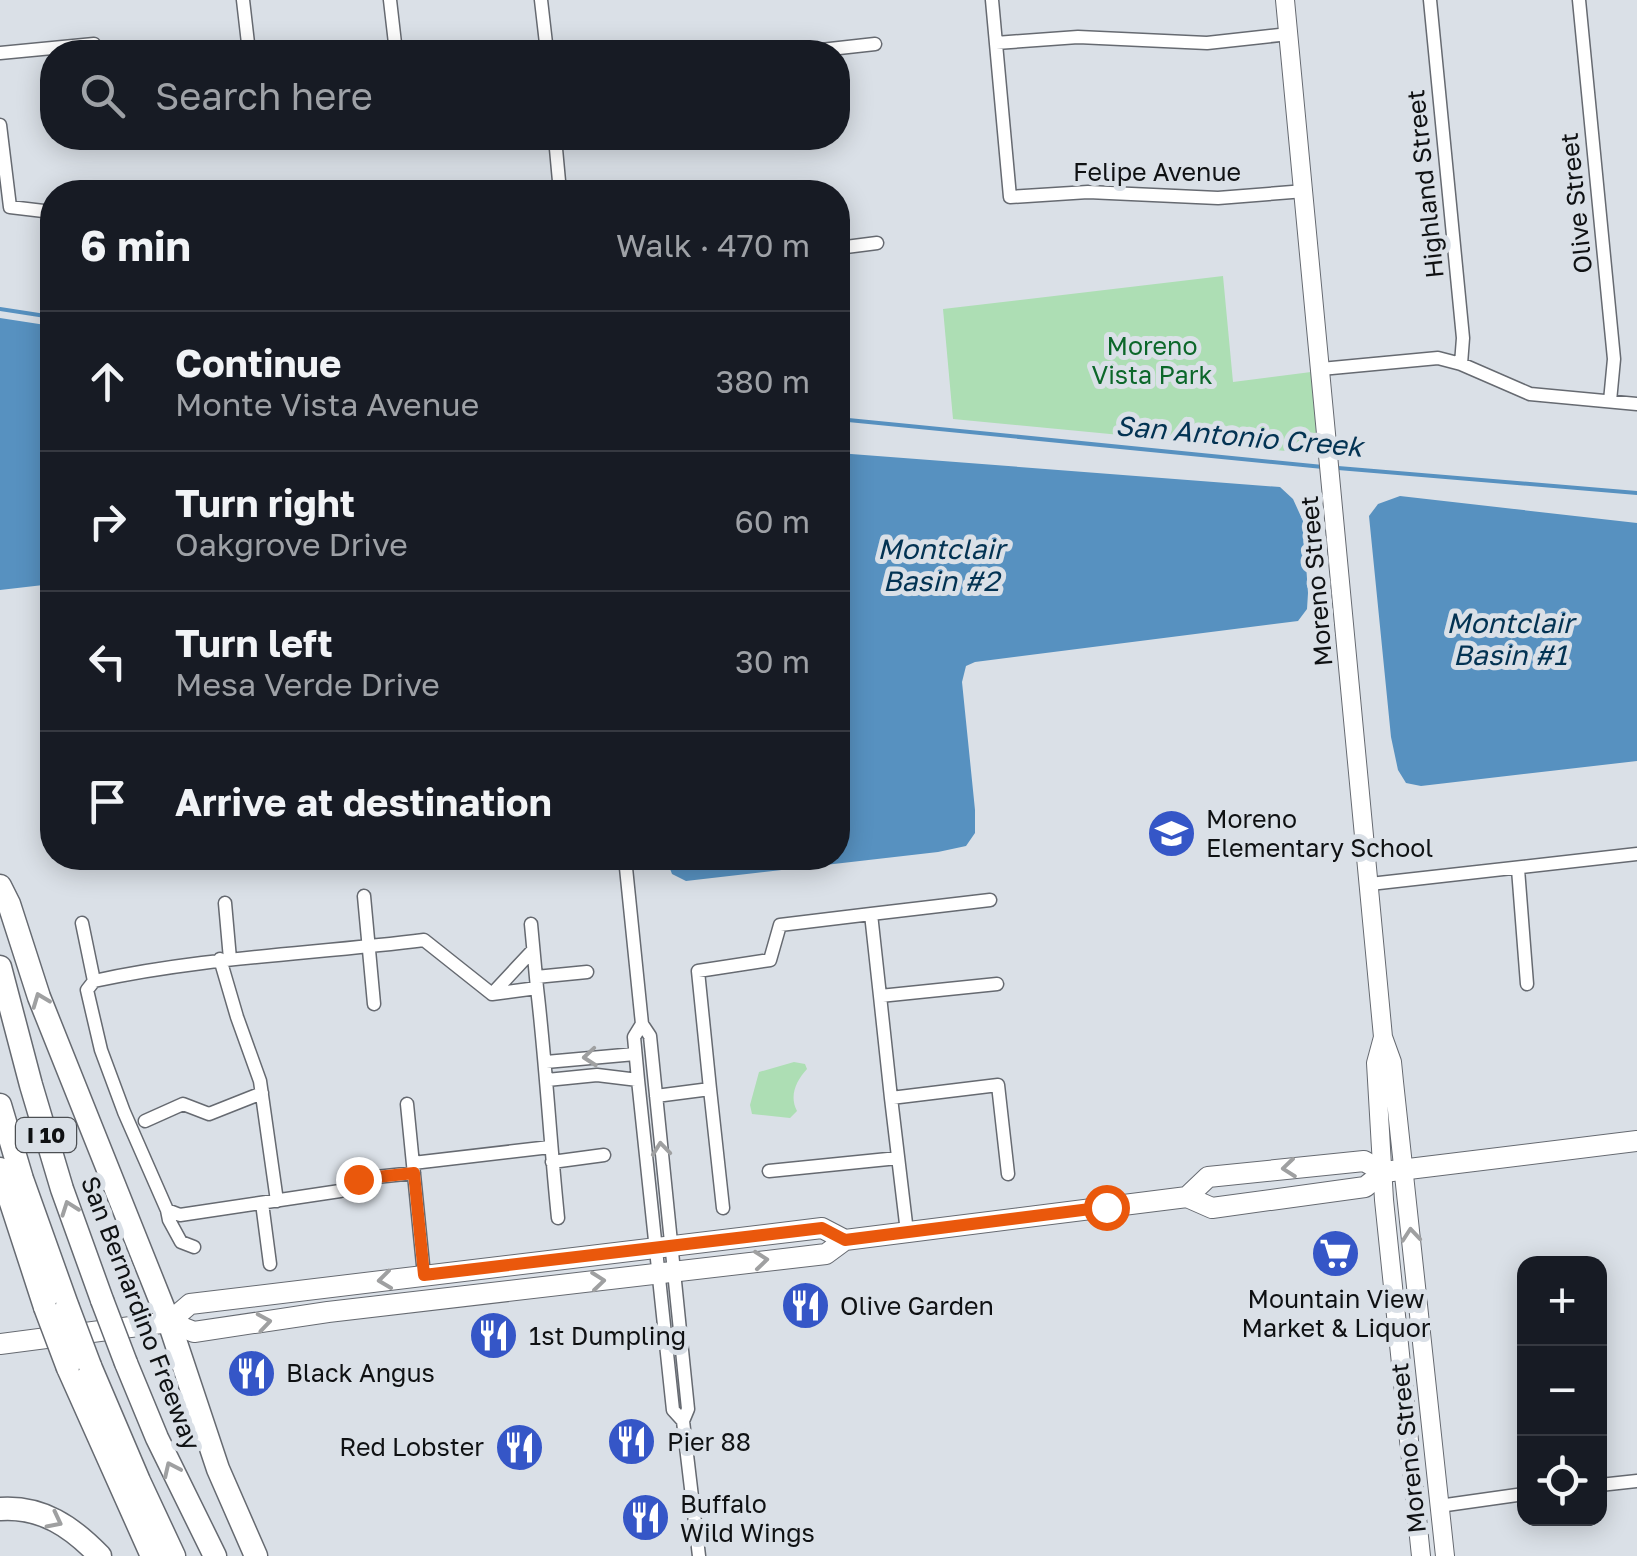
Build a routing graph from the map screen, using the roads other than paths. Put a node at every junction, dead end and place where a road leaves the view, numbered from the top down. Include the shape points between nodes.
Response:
1 (243, 0) edge
2 (390, 0) edge
3 (541, 0) edge
4 (992, 0) edge
5 (1285, 0) edge
6 (1430, 0) edge
7 (1578, 0) edge
8 (1289, 34) junction
9 (248, 40) edge
10 (395, 40) edge
11 (545, 40) edge
12 (875, 44) dead end
13 (996, 44) junction
14 (850, 47) edge
15 (40, 49) edge
16 (0, 53) edge
17 (0, 125) edge
18 (556, 150) edge
19 (559, 180) edge
20 (1305, 191) junction
21 (40, 211) edge
22 (877, 243) dead end
23 (850, 246) edge
24 (1461, 364) junction
25 (1321, 369) junction
26 (1610, 401) junction
27 (1637, 404) edge
28 (1637, 854) edge
29 (1518, 868) junction
30 (626, 870) edge
31 (1370, 884) junction
32 (0, 886) edge
33 (364, 896) dead end
34 (990, 900) dead end
35 (224, 902) dead end
36 (870, 914) junction
37 (82, 923) dead end
38 (531, 924) dead end
39 (368, 947) junction
40 (534, 950) junction
41 (225, 959) junction
42 (0, 967) edge
43 (587, 972) dead end
44 (536, 982) junction
45 (997, 984) dead end
46 (1527, 984) dead end
47 (91, 986) junction
48 (492, 994) junction
49 (880, 996) junction
50 (374, 1004) dead end
51 (642, 1024) junction
52 (635, 1054) junction
53 (546, 1062) junction
54 (546, 1080) junction
55 (638, 1080) junction
56 (710, 1089) junction
57 (262, 1093) junction
58 (656, 1096) junction
59 (891, 1098) junction
60 (406, 1104) dead end
61 (0, 1105) edge
62 (145, 1121) dead end
63 (1637, 1141) edge
64 (550, 1147) junction
65 (604, 1155) dead end
66 (898, 1158) junction
67 (552, 1162) junction
68 (414, 1168) junction
69 (0, 1169) edge
70 (769, 1170) dead end
71 (1394, 1171) junction
72 (1008, 1174) dead end
73 (1187, 1197) junction
74 (269, 1202) junction
75 (723, 1208) dead end
76 (167, 1210) junction
77 (558, 1218) dead end
78 (907, 1232) junction
79 (845, 1240) junction
80 (194, 1247) dead end
81 (663, 1247) junction
82 (270, 1264) dead end
83 (666, 1272) junction
84 (424, 1275) junction
85 (56, 1306) junction
86 (169, 1322) junction
87 (0, 1344) edge
88 (79, 1367) junction
89 (1637, 1481) edge
90 (1607, 1484) edge
91 (1517, 1495) edge
92 (1440, 1506) junction
93 (0, 1510) edge
94 (100, 1556) edge
95 (152, 1556) edge
96 (174, 1556) edge
97 (215, 1556) edge
98 (256, 1556) edge
99 (700, 1556) edge
100 (1420, 1556) edge
101 (1445, 1556) edge

1 - 9 street
2 - 10 street
3 - 11 street
4 - 13 street
5 - 8 street, Moreno Street
6 - 24 street, Highland Street via 1464,338
7 - 26 street, Olive Street via 1614,358
8 - 13 street via 1207,44 1078,37
8 - 20 street, Moreno Street
12 - 14 street
13 - 20 street, Felipe Avenue via 1010,197 1088,192 1218,198
15 - 16 street
17 - 21 street via 10,207
18 - 19 street
20 - 25 street, Moreno Street
22 - 23 street
24 - 25 street via 1438,358
24 - 26 street via 1530,394
25 - 31 street, Moreno Street
26 - 27 street
28 - 29 street
29 - 31 street
29 - 46 street
30 - 51 street
31 - 71 street, Moreno Street via 1383,1037 1376,1063
86 -> 32 highway
33 - 39 street
34 - 36 street
35 - 41 street
36 - 49 street
36 - 56 street via 780,925 770,960 698,971
37 - 47 street
38 - 40 street
39 - 41 street
39 - 48 street via 424,940
39 - 50 street
40 - 44 street
40 - 48 street
41 - 47 street via 152,968
41 - 57 street
97 -> 42 highway, San Bernardino Freeway / I 10, bridge via 157,1438 102,1300 62,1189
43 - 44 street
44 - 48 street
44 - 53 street
45 - 49 street
47 - 76 street via 100,1050
49 - 59 street
51 - 52 street
51 - 58 street via 650,1036
52 -> 53 street
52 - 55 street
53 - 54 street
54 - 55 street
54 - 64 street
55 - 81 street
56 - 58 street
56 - 75 street
57 - 62 street via 209,1114 183,1104
57 - 74 street
81 -> 58 street
59 - 66 street
59 - 72 street via 998,1085
60 - 68 street
61 - 85 highway
63 - 71 main road
64 - 67 street
64 - 68 street
65 - 67 street
66 - 70 street
66 - 78 street
67 - 77 street
68 - 74 street via 358,1179 340,1191
68 - 84 street
69 - 85 highway, I 10
71 - 73 main road via 1365,1186 1212,1208
71 -> 73 main road via 1364,1161 1208,1177
92 -> 71 street, Moreno Street
71 - 100 street, Moreno Street via 1392,1281
73 - 78 main road
74 - 76 street via 180,1214
74 - 82 street
76 - 80 street via 181,1242
78 - 79 main road
79 - 81 main road via 822,1228
83 -> 79 main road via 826,1254
81 - 83 street
81 - 84 main road
86 -> 83 main road via 194,1332
83 - 99 street via 688,1409 683,1421
84 -> 86 main road via 190,1304
85 - 88 highway, I 10, bridge
86 - 87 main road
86 - 98 highway via 218,1469
88 - 95 highway, I 10
88 - 96 highway
89 - 90 street
91 - 92 street
92 - 101 street, Moreno Street
93 -> 94 highway via 28,1510 60,1522

